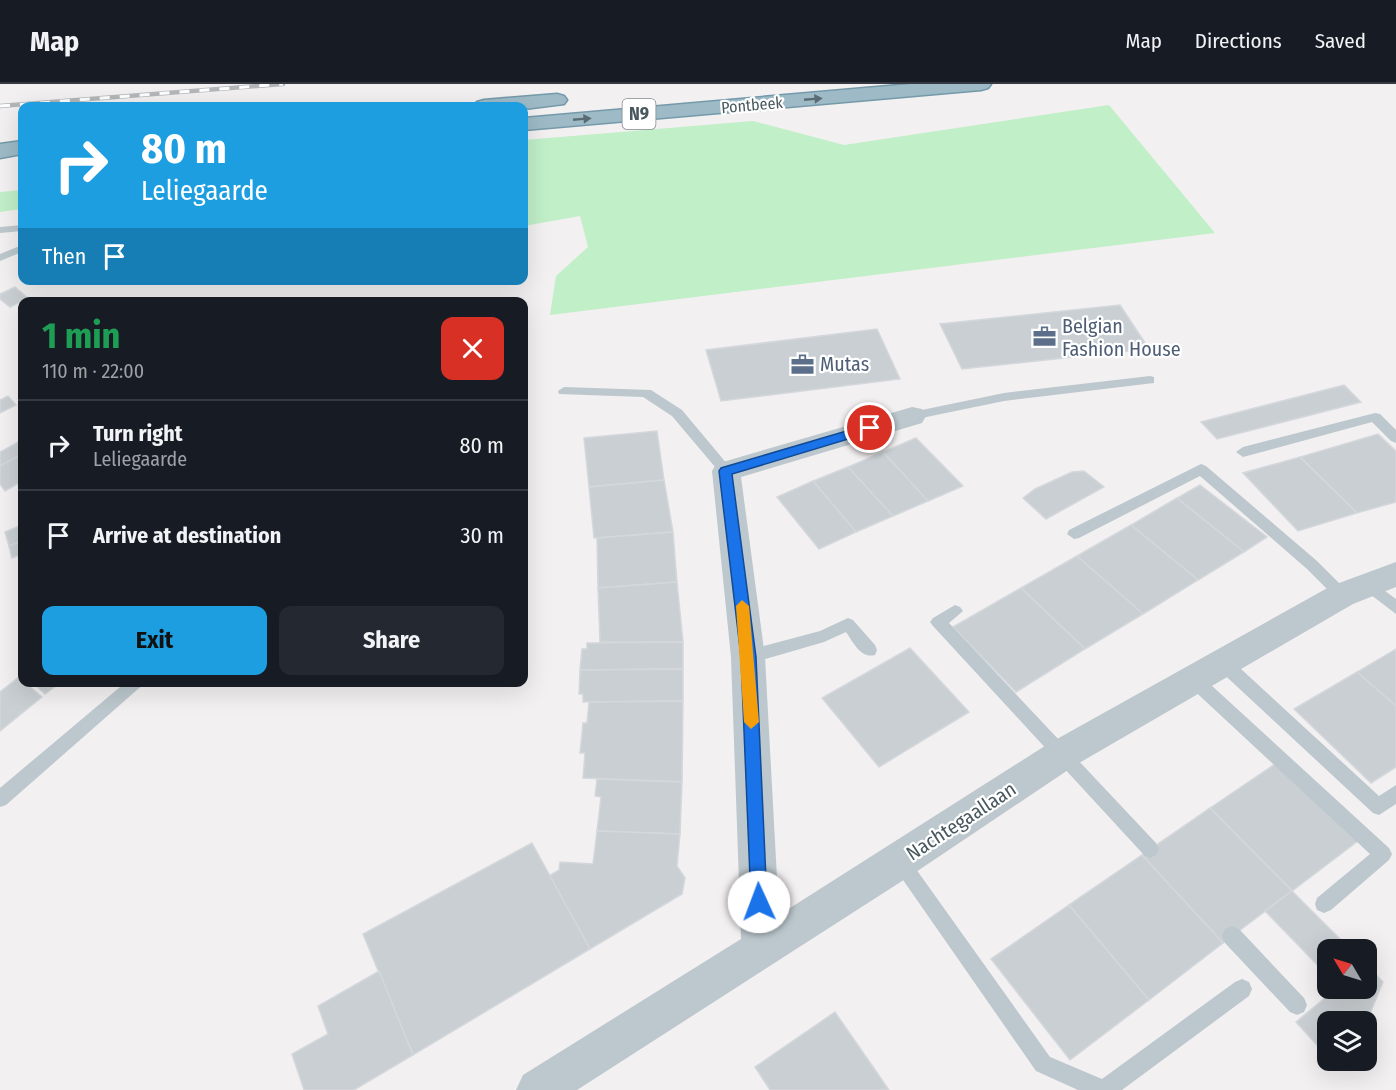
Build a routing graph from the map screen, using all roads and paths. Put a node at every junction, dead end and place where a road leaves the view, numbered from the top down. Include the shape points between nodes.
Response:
1 (981, 84) edge
2 (573, 99) dead end
3 (528, 103) edge
4 (528, 124) edge
5 (0, 145) edge
6 (18, 147) edge
7 (18, 149) edge
8 (0, 151) edge
9 (18, 170) edge
10 (0, 172) edge
11 (18, 228) edge
12 (0, 230) edge
13 (18, 250) edge
14 (0, 258) edge
15 (1150, 380) dead end
16 (564, 391) dead end
17 (912, 416) joint
18 (1396, 438) edge
19 (1243, 452) dead end
20 (726, 471) junction
21 (1074, 534) dead end
22 (1368, 584) edge
23 (1396, 608) edge
24 (955, 611) dead end
25 (869, 650) dead end
26 (748, 657) junction
27 (1208, 670) junction
28 (132, 687) edge
29 (1060, 755) junction
30 (1396, 793) edge
31 (0, 799) edge
32 (1150, 849) dead end
33 (900, 861) junction
34 (1324, 904) dead end
35 (1232, 936) dead end
36 (761, 947) junction
37 (1242, 989) dead end
38 (1297, 1005) dead end
39 (538, 1090) edge
40 (1103, 1090) edge

4 -> 1 highway, Pontbeek / N9
2 - 3 highway
5 - 6 highway
7 - 8 highway
9 - 10 highway
11 - 12 lane
13 - 14 lane
15 - 17 lane via 1004,397
16 - 20 lane via 646,393 677,413
17 - 20 street
18 - 19 lane via 1375,417
20 - 26 street
21 - 22 lane via 1201,469 1312,565
22 - 23 lane
22 - 27 street, Nachtegaallaan
24 - 29 lane via 938,622
25 - 26 lane via 848,624 824,636
26 - 36 street
27 - 29 street, Nachtegaallaan
27 - 30 lane via 1379,807
27 - 34 lane via 1383,854
28 - 31 lane
29 - 32 lane
29 - 33 street, Nachtegaallaan
33 - 36 street, Nachtegaallaan
33 - 40 lane via 1043,1064
35 - 38 lane
36 - 39 street, Nachtegaallaan
37 - 40 lane

